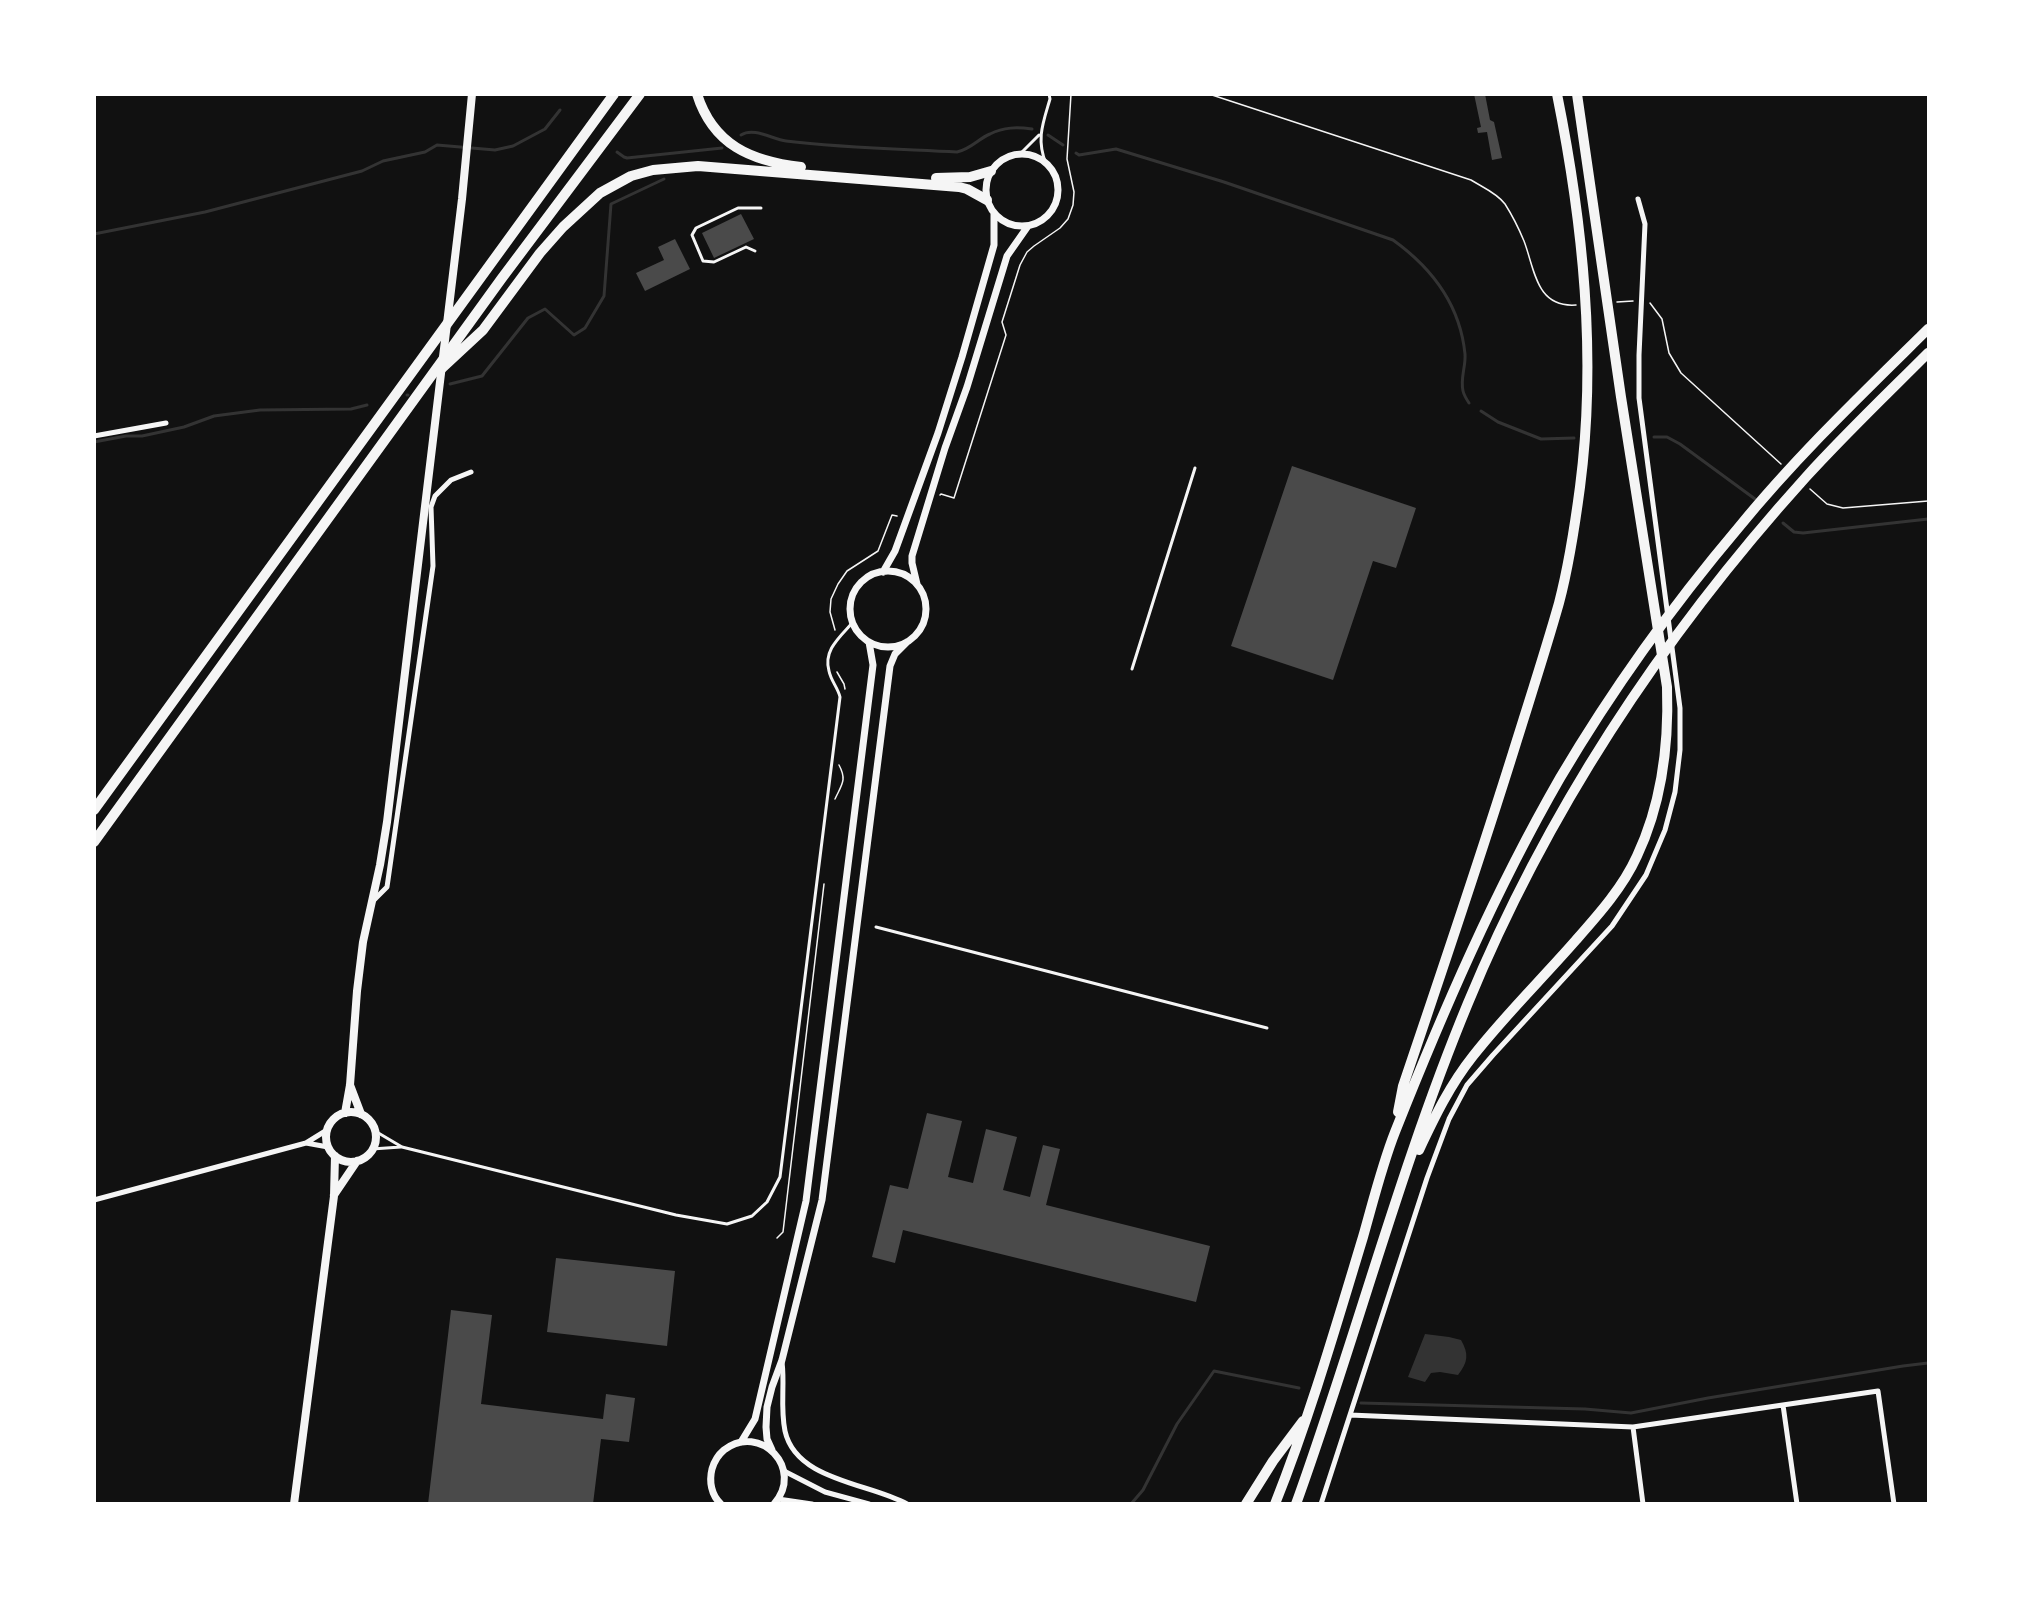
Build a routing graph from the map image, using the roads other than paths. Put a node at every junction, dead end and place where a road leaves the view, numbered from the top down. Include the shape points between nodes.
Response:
1 (472, 94) edge
2 (614, 94) edge
3 (640, 94) edge
4 (697, 94) edge
5 (1050, 94) edge
6 (1557, 94) edge
7 (1577, 94) edge
8 (1040, 134) junction
9 (1020, 154) junction
10 (1046, 164) junction
11 (992, 171) junction
12 (1638, 199) dead end
13 (987, 200) junction
14 (761, 208) dead end
15 (994, 213) junction
16 (1028, 226) junction
17 (755, 252) dead end
18 (1929, 329) edge
19 (1929, 353) edge
20 (423, 386) junction
21 (166, 423) dead end
22 (94, 436) edge
23 (1195, 468) dead end
24 (471, 472) dead end
25 (883, 572) junction
26 (917, 584) junction
27 (853, 622) junction
28 (869, 642) junction
29 (907, 642) junction
30 (1132, 669) dead end
31 (395, 744) junction
32 (405, 764) junction
33 (94, 810) edge
34 (94, 842) edge
35 (371, 903) junction
36 (876, 927) dead end
37 (1267, 1028) dead end
38 (350, 1085) junction
39 (345, 1113) junction
40 (360, 1114) junction
41 (327, 1130) junction
42 (375, 1131) junction
43 (1394, 1135) junction
44 (306, 1143) junction
45 (328, 1147) junction
46 (402, 1147) junction
47 (372, 1149) junction
48 (335, 1156) junction
49 (357, 1161) junction
50 (334, 1196) junction
51 (1397, 1197) junction
52 (94, 1200) edge
53 (782, 1360) junction
54 (1783, 1405) junction
55 (1309, 1414) junction
56 (1350, 1415) junction
57 (1633, 1427) junction
58 (741, 1442) junction
59 (1317, 1447) junction
60 (772, 1450) junction
61 (784, 1471) junction
62 (776, 1501) edge
63 (294, 1503) edge
64 (721, 1503) edge
65 (812, 1503) edge
66 (869, 1503) edge
67 (907, 1503) edge
68 (1246, 1503) edge
69 (1275, 1503) edge
70 (1296, 1503) edge
71 (1301, 1503) edge
72 (1321, 1503) edge
73 (1643, 1503) edge
74 (1797, 1503) edge
75 (1894, 1503) edge

1 - 31 main road
2 - 33 highway
3 - 20 highway
4 - 11 highway via 707,118 720,134 734,147 760,159 805,167 944,178
5 - 8 lane
6 - 43 highway via 1577,207 1586,332 1587,405 1571,541 1559,602 1480,859 1403,1086
7 - 51 highway via 1667,687 1664,768 1637,857 1618,888 1455,1079
8 - 9 lane
8 - 10 lane
9 - 10 street
9 - 11 street via 999,163
10 - 16 street via 1055,177 1057,198 1047,216
11 - 13 street via 987,182
12 - 56 street via 1645,224 1639,398 1680,708 1675,792 1665,830 1646,875 1612,926 1493,1054 1456,1104 1427,1178
13 - 15 street
13 - 20 highway via 959,187 720,167 669,167 631,176 600,193 563,226 483,330
14 - 17 lane via 738,208 696,228 693,235 703,261 708,263 746,247
15 - 16 street via 1004,222
15 - 25 street via 994,245 938,433 895,551
16 - 26 street via 1007,256 927,505 912,556
18 - 43 highway via 1810,447 1739,527 1652,639 1597,720 1561,777 1494,903
19 - 51 highway via 1806,476 1743,549 1671,643 1609,734 1572,794 1501,928 1439,1076
20 - 34 highway
21 - 22 street
23 - 30 lane
24 - 32 street via 452,480 435,496 431,507 433,566
25 - 26 street via 896,572
25 - 27 street via 872,575 855,591 851,602
26 - 29 street via 924,595 924,621
27 - 28 street
27 - 46 lane via 832,645 828,658 829,673 840,698 780,1177 767,1202 752,1216 727,1224 676,1215
28 - 29 street via 881,646
28 - 58 street via 873,664 807,1202 755,1419
29 - 53 street via 890,666 822,1200
31 - 32 street
31 - 35 main road via 382,854
32 - 35 street via 387,887
35 - 38 main road via 357,991
36 - 37 lane
38 - 39 main road
38 - 40 main road
39 - 40 main road
39 - 41 main road via 335,1118
40 - 42 main road
41 - 44 street
41 - 45 main road
42 - 46 lane
42 - 47 main road
43 - 55 highway
44 - 45 street
44 - 52 street
45 - 48 main road
46 - 47 lane
47 - 49 main road
48 - 49 main road
48 - 50 main road
49 - 50 main road
50 - 63 main road
51 - 59 highway
53 - 60 street via 767,1407 767,1439
53 - 67 street via 782,1416 785,1434 797,1454 819,1471
54 - 57 street
54 - 74 street
54 - 75 street via 1878,1391
55 - 68 highway
55 - 69 highway
56 - 57 street
56 - 72 street
57 - 73 street
58 - 60 street
58 - 64 street via 724,1450 713,1464 712,1489
59 - 70 highway
59 - 71 highway
60 - 61 street
61 - 62 street via 783,1490
61 - 66 street via 825,1492
62 - 65 street

